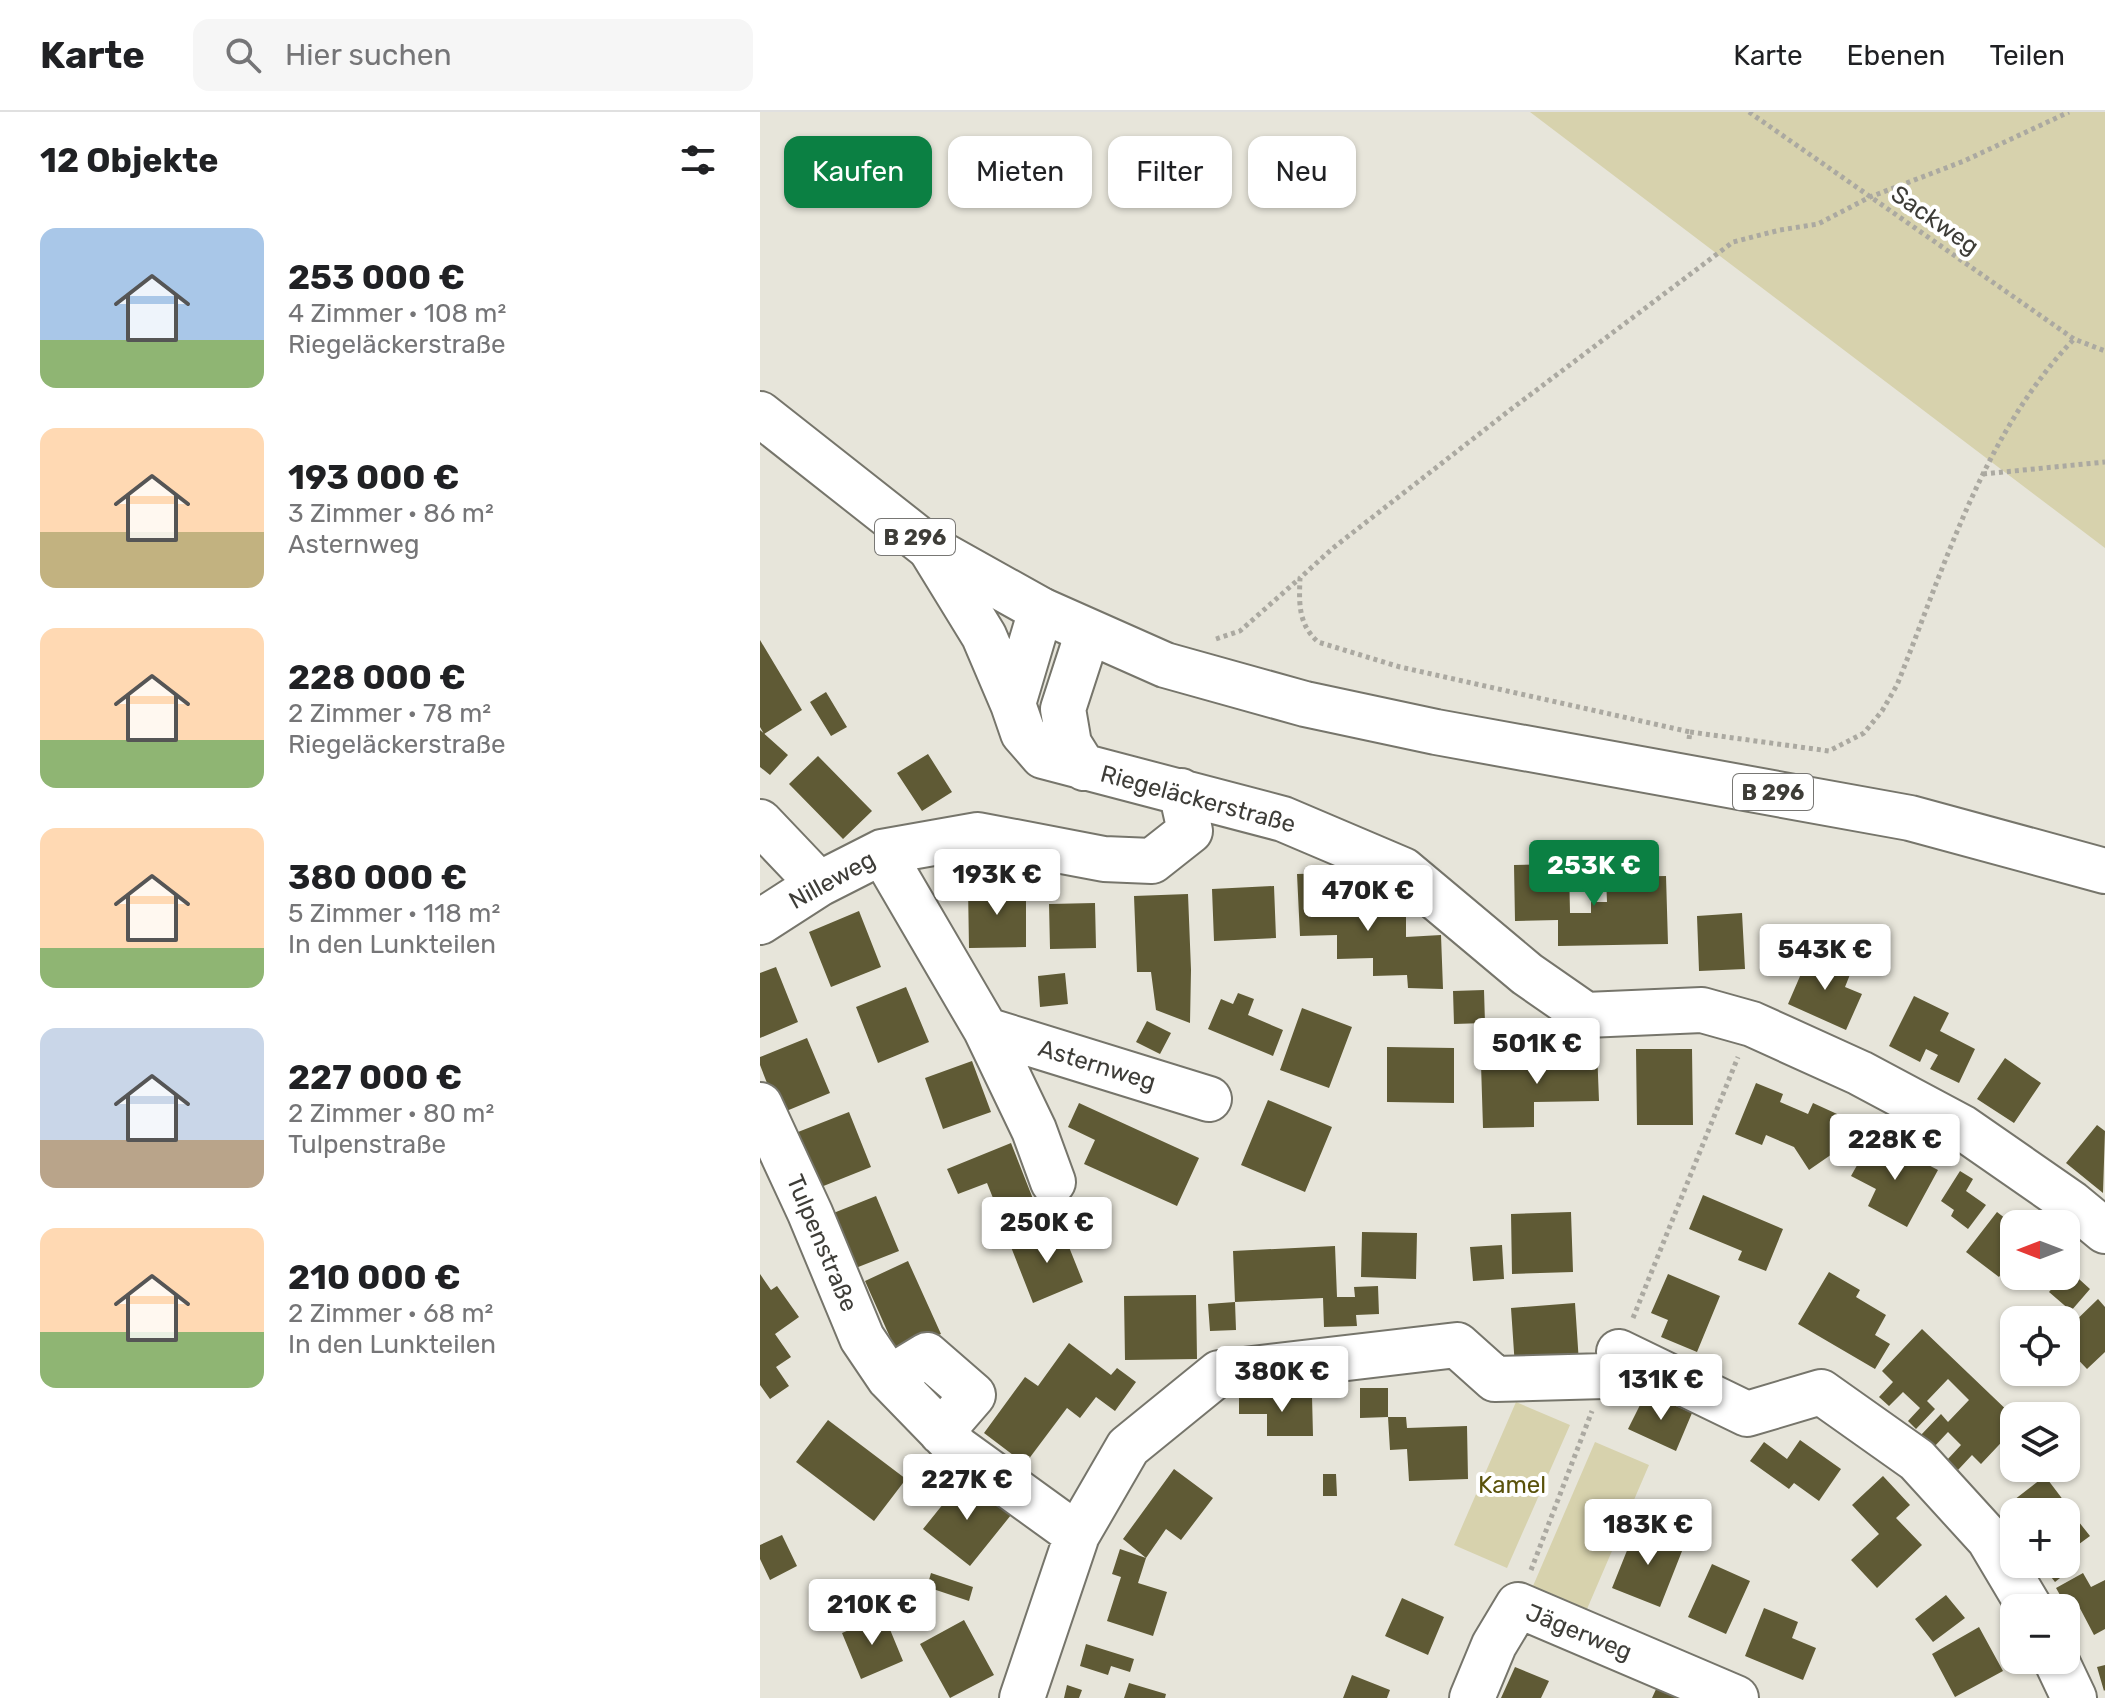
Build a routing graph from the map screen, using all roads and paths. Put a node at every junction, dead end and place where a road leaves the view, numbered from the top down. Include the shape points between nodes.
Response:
1 (1749, 112) edge
2 (2069, 112) edge
3 (1870, 197) junction
4 (2074, 339) junction
5 (2105, 351) edge
6 (760, 414) edge
7 (2105, 462) edge
8 (1982, 474) junction
9 (930, 548) junction
10 (1300, 578) junction
11 (1041, 610) junction
12 (1088, 632) junction
13 (1165, 665) junction
14 (1013, 704) junction
15 (1690, 732) junction
16 (1084, 768) junction
17 (1681, 775) junction
18 (1181, 791) junction
19 (760, 822) edge
20 (882, 852) junction
21 (2105, 871) edge
22 (819, 884) junction
23 (760, 922) edge
24 (986, 1030) junction
25 (1209, 1099) dead end
26 (760, 1105) edge
27 (1053, 1182) dead end
28 (2105, 1231) edge
29 (1077, 1535) junction
30 (2022, 1594) edge
31 (2063, 1674) edge
32 (1022, 1698) edge
33 (1472, 1698) edge
34 (1736, 1698) edge
35 (2074, 1698) edge

1 - 3 path, Sackweg
2 - 3 path
3 - 4 path, Sackweg
3 - 10 path via 1818,224 1733,242
4 - 5 path, Sackweg
4 - 8 path via 2032,388
6 - 9 street, B 296
7 - 8 path
8 - 15 path via 1897,685 1864,733 1829,751
9 - 11 street, B 296
9 - 14 street, Riegeläckerstraße via 984,636
10 - 13 path via 1240,631 1207,641
10 - 15 path via 1303,623 1318,642 1400,667
11 - 12 street, B 296
11 - 14 street
12 - 13 street, B 296
12 - 16 street, Riegeläckerstraße via 1063,709 1069,744
13 - 17 street, B 296 via 1305,704 1436,732
14 - 16 street, Riegeläckerstraße via 1023,733 1043,756
15 - 17 path
16 - 18 street, Riegeläckerstraße
17 - 21 street, B 296 via 1910,818
18 - 20 street, Nilleweg via 1190,831 1152,861 1104,859 978,835
18 - 28 street, Riegeläckerstraße via 1283,819 1403,870 1527,974 1586,1015 1702,1010 1752,1024 1860,1073 1963,1128
19 - 22 street
20 - 22 street, Nilleweg
20 - 24 street, Asternweg
22 - 23 street, Nilleweg
24 - 25 street, Asternweg
24 - 27 street, Asternweg
26 - 29 street, Tulpenstraße via 862,1338 889,1378 958,1449
29 - 30 street via 1128,1447 1219,1373 1457,1345 1495,1379 1612,1364 1747,1414 1821,1392 1917,1460 1989,1539
29 - 32 street
31 - 35 street
33 - 34 street, Jägerweg via 1518,1605

